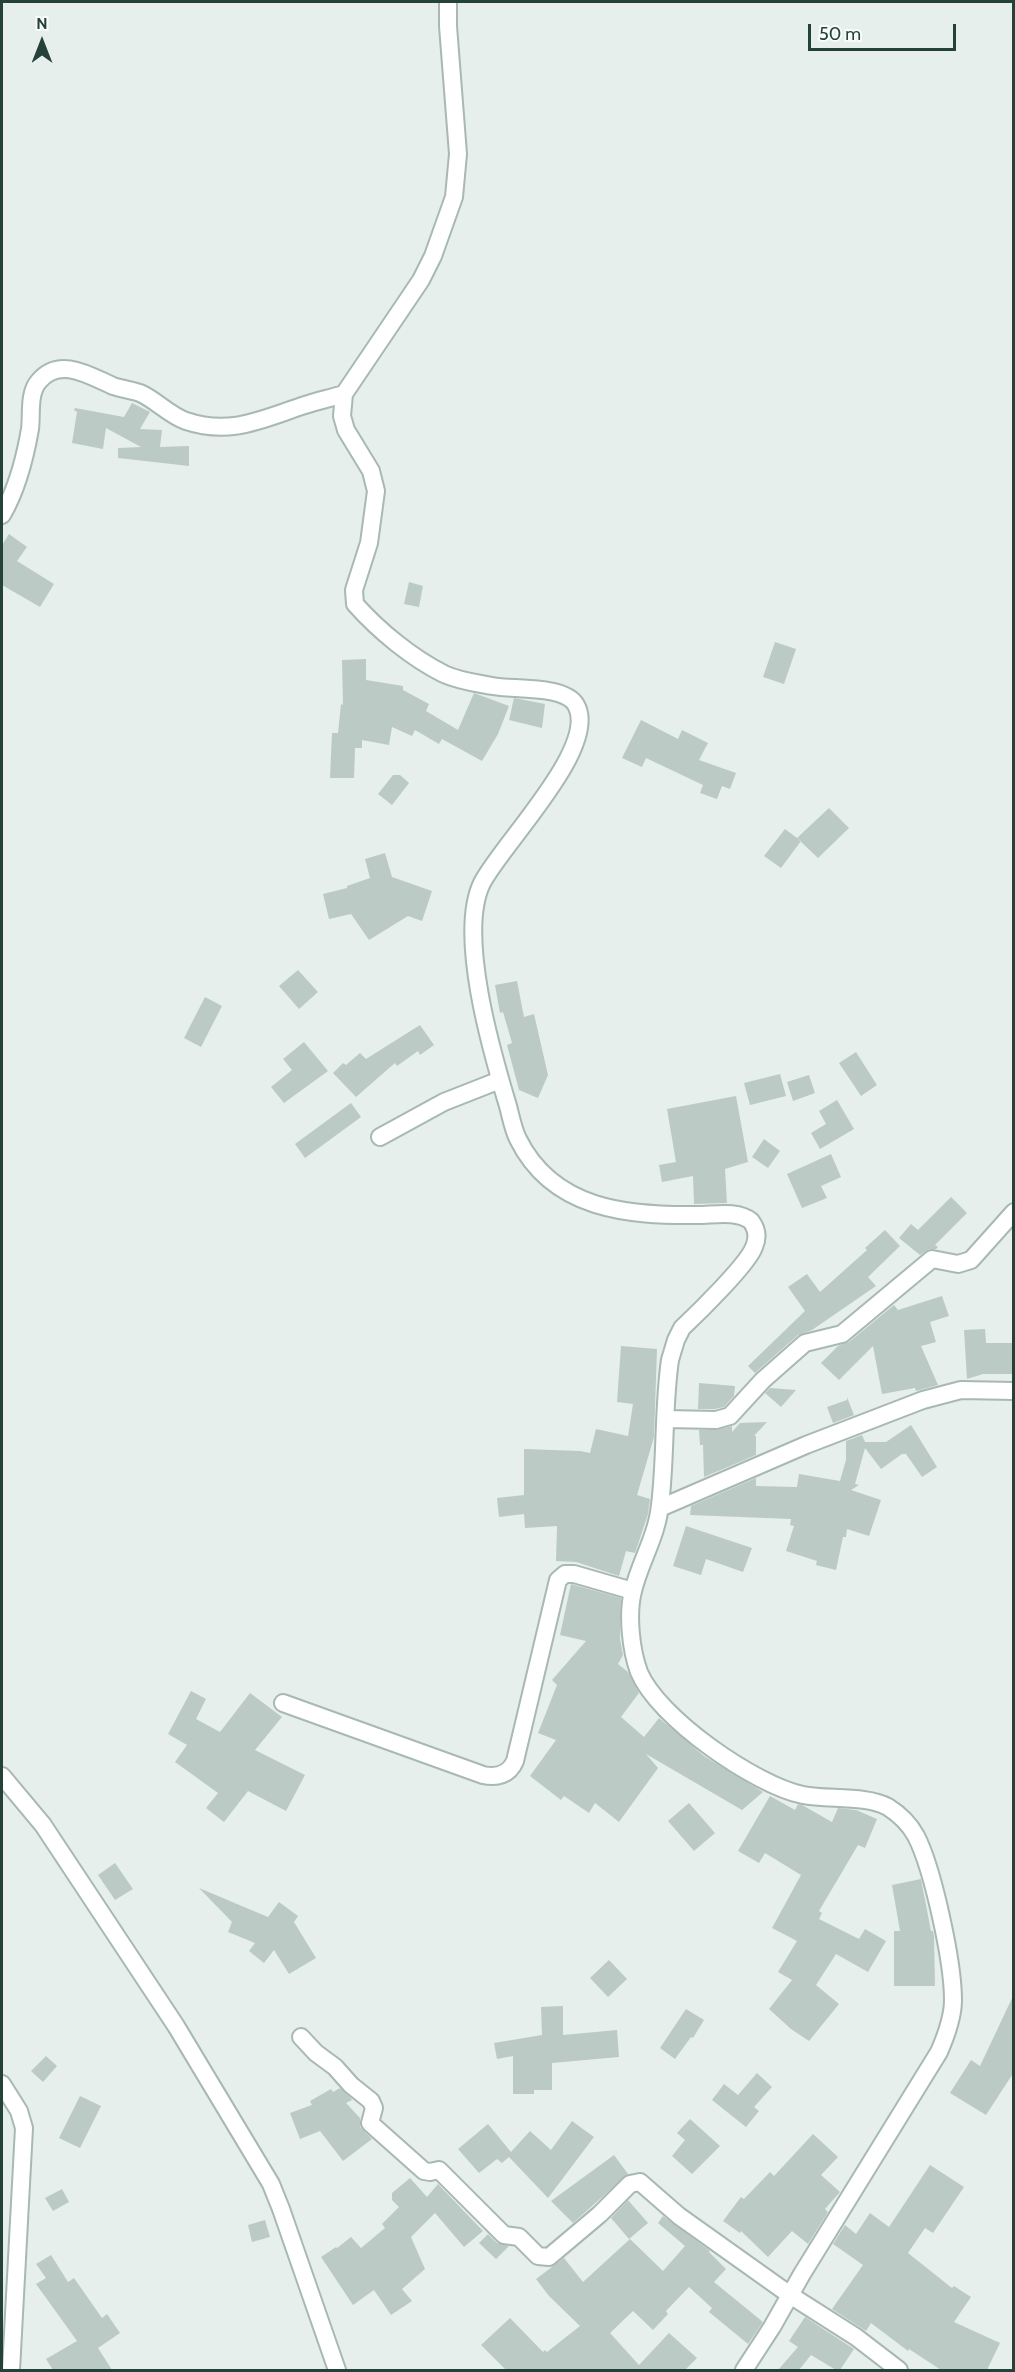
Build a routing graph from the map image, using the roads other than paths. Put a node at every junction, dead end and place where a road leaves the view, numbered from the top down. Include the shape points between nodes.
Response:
1 (448, 2) edge
2 (344, 394) junction
3 (2, 516) edge
4 (500, 1080) junction
5 (380, 1137) dead end
6 (1014, 1212) edge
7 (1014, 1391) edge
8 (666, 1419) junction
9 (660, 1508) junction
10 (633, 1591) junction
11 (283, 1703) dead end
12 (2, 1776) edge
13 (301, 2037) dead end
14 (2, 2084) edge
15 (790, 2295) junction
16 (11, 2370) edge
17 (337, 2370) edge
18 (744, 2370) edge
19 (899, 2370) edge

1 - 2 street via 458,154 454,197 421,280
2 - 3 street via 236,427 215,428 184,420 142,394 87,372 55,370 35,386 23,459
2 - 4 street via 342,416 346,430 371,471 376,491 369,543 354,590 355,604 382,630 445,674 502,688 553,692 572,700 578,711 578,735 564,768 495,860 478,897 475,958 484,1017
4 - 5 street via 437,1105
4 - 8 street via 524,1149 553,1182 575,1197 594,1206 624,1211 738,1215 754,1225 756,1237 751,1254 682,1328 675,1341 667,1378
6 - 8 street via 971,1260 958,1264 932,1259 842,1334 807,1342 763,1380 730,1416 716,1420
7 - 9 street via 961,1390 923,1400
8 - 9 street
9 - 10 street
10 - 11 street via 574,1574 565,1574 558,1580 515,1761 502,1775 483,1775
10 - 15 street via 634,1652 640,1674 653,1695 705,1743 772,1785 802,1795 874,1802 904,1820 918,1842 943,1927 953,2001 944,2040
12 - 17 street via 43,1825 163,2007 271,2184
13 - 15 street via 371,2101 374,2108 370,2123 377,2131 426,2172 439,2170 503,2234 519,2237 538,2256 549,2256 630,2184 638,2182
14 - 16 street via 19,2111 24,2128
15 - 18 street
15 - 19 street

